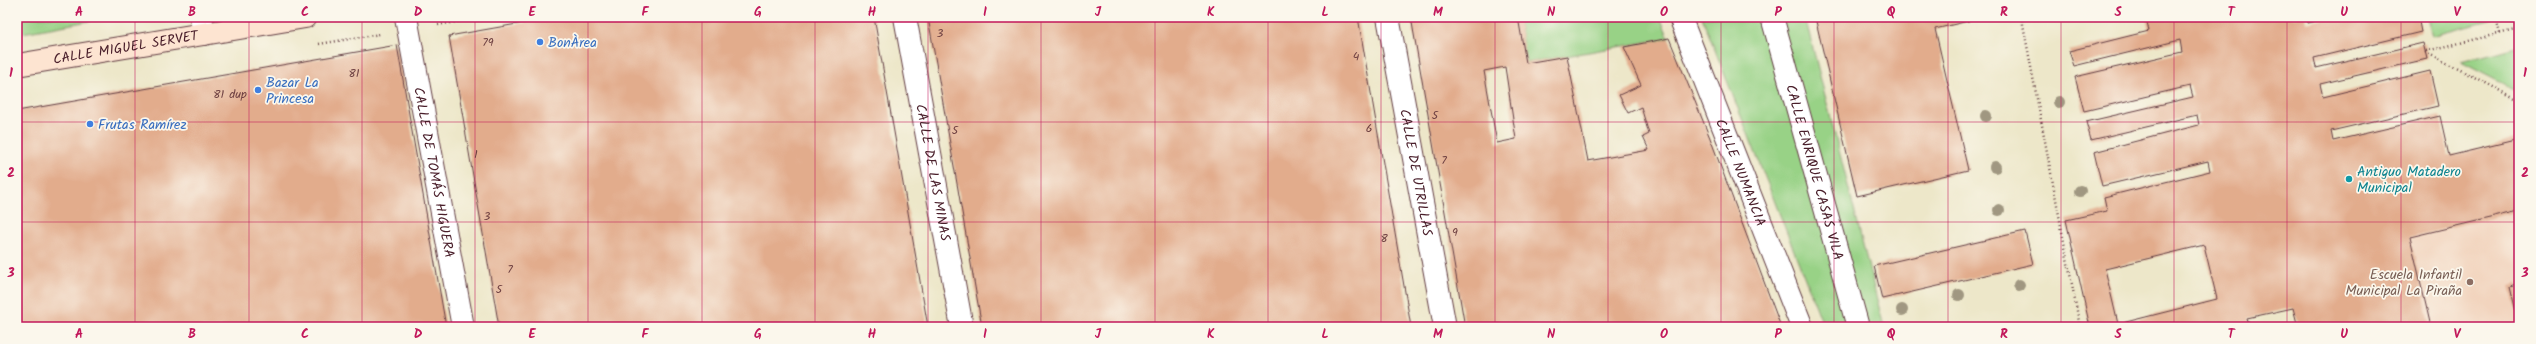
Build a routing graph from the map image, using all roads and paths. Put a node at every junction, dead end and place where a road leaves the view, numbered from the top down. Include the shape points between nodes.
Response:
1 (305, 17) edge
2 (406, 17) edge
3 (905, 17) edge
4 (1388, 17) edge
5 (1680, 17) edge
6 (1772, 17) edge
7 (2029, 17) edge
8 (2496, 17) edge
9 (202, 26) edge
10 (2519, 29) edge
11 (2500, 34) junction
12 (17, 65) edge
13 (2519, 100) edge
14 (463, 327) edge
15 (962, 327) edge
16 (1445, 327) edge
17 (1802, 327) edge
18 (1858, 327) edge
19 (2080, 327) edge

1 - 9 main road, CALLE MIGUEL SERVET
2 - 14 street, CALLE DE TOMÁS HIGUERA
3 - 15 street, CALLE DE LAS MINAS
4 - 16 street, CALLE DE UTRILLAS
5 - 17 street, CALLE NUMANCIA
6 - 18 street, CALLE ENRIQUE CASAS VILA
7 - 19 path via 2022,19
8 - 11 path
9 - 12 main road, CALLE MIGUEL SERVET
10 - 11 path
11 - 13 path via 2425,52

